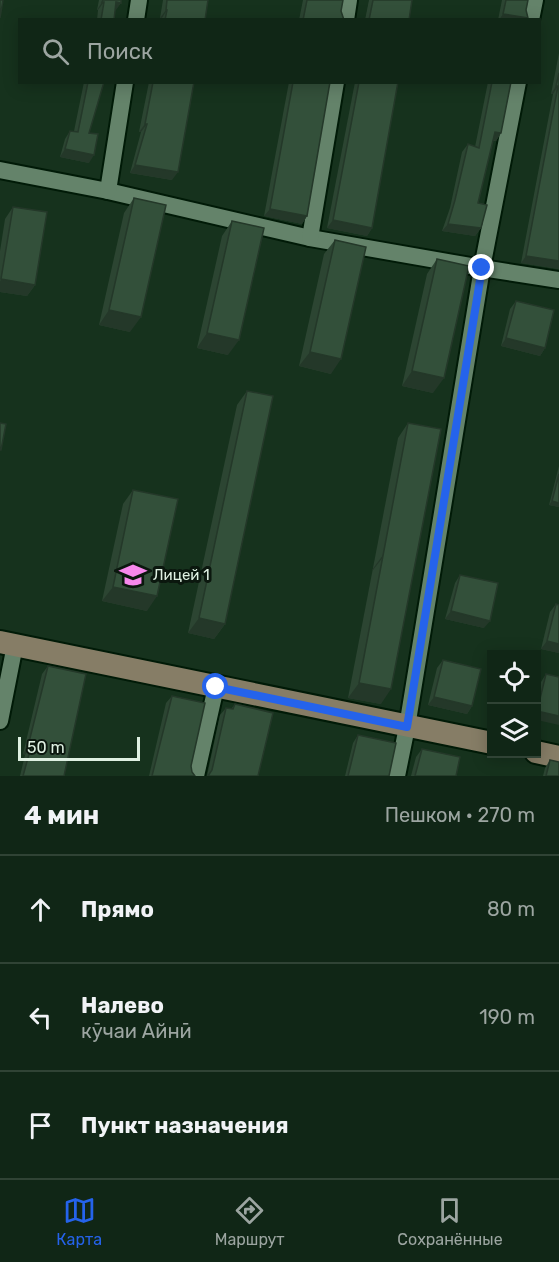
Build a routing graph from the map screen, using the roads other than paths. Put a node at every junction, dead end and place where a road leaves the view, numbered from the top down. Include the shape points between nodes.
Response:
1 (139, 0) edge
2 (349, 0) edge
3 (535, 0) edge
4 (135, 18) edge
5 (346, 18) edge
6 (531, 18) edge
7 (125, 84) edge
8 (336, 84) edge
9 (518, 84) edge
10 (0, 170) edge
11 (108, 191) junction
12 (310, 238) junction
13 (482, 268) junction
14 (559, 280) edge
15 (7, 644) edge
16 (216, 687) junction
17 (0, 722) edge
18 (407, 727) junction
19 (487, 742) edge
20 (541, 753) edge
21 (559, 757) edge
22 (196, 776) edge
23 (397, 776) edge

1 - 4 street
2 - 5 street
3 - 6 street
7 - 11 street
8 - 12 street
9 - 13 street
10 - 11 street
11 - 12 street
12 - 13 street
13 - 14 street
13 - 18 street
15 - 16 street
15 - 17 street
16 - 18 street
16 - 22 street
18 - 19 street
18 - 23 street
20 - 21 street

